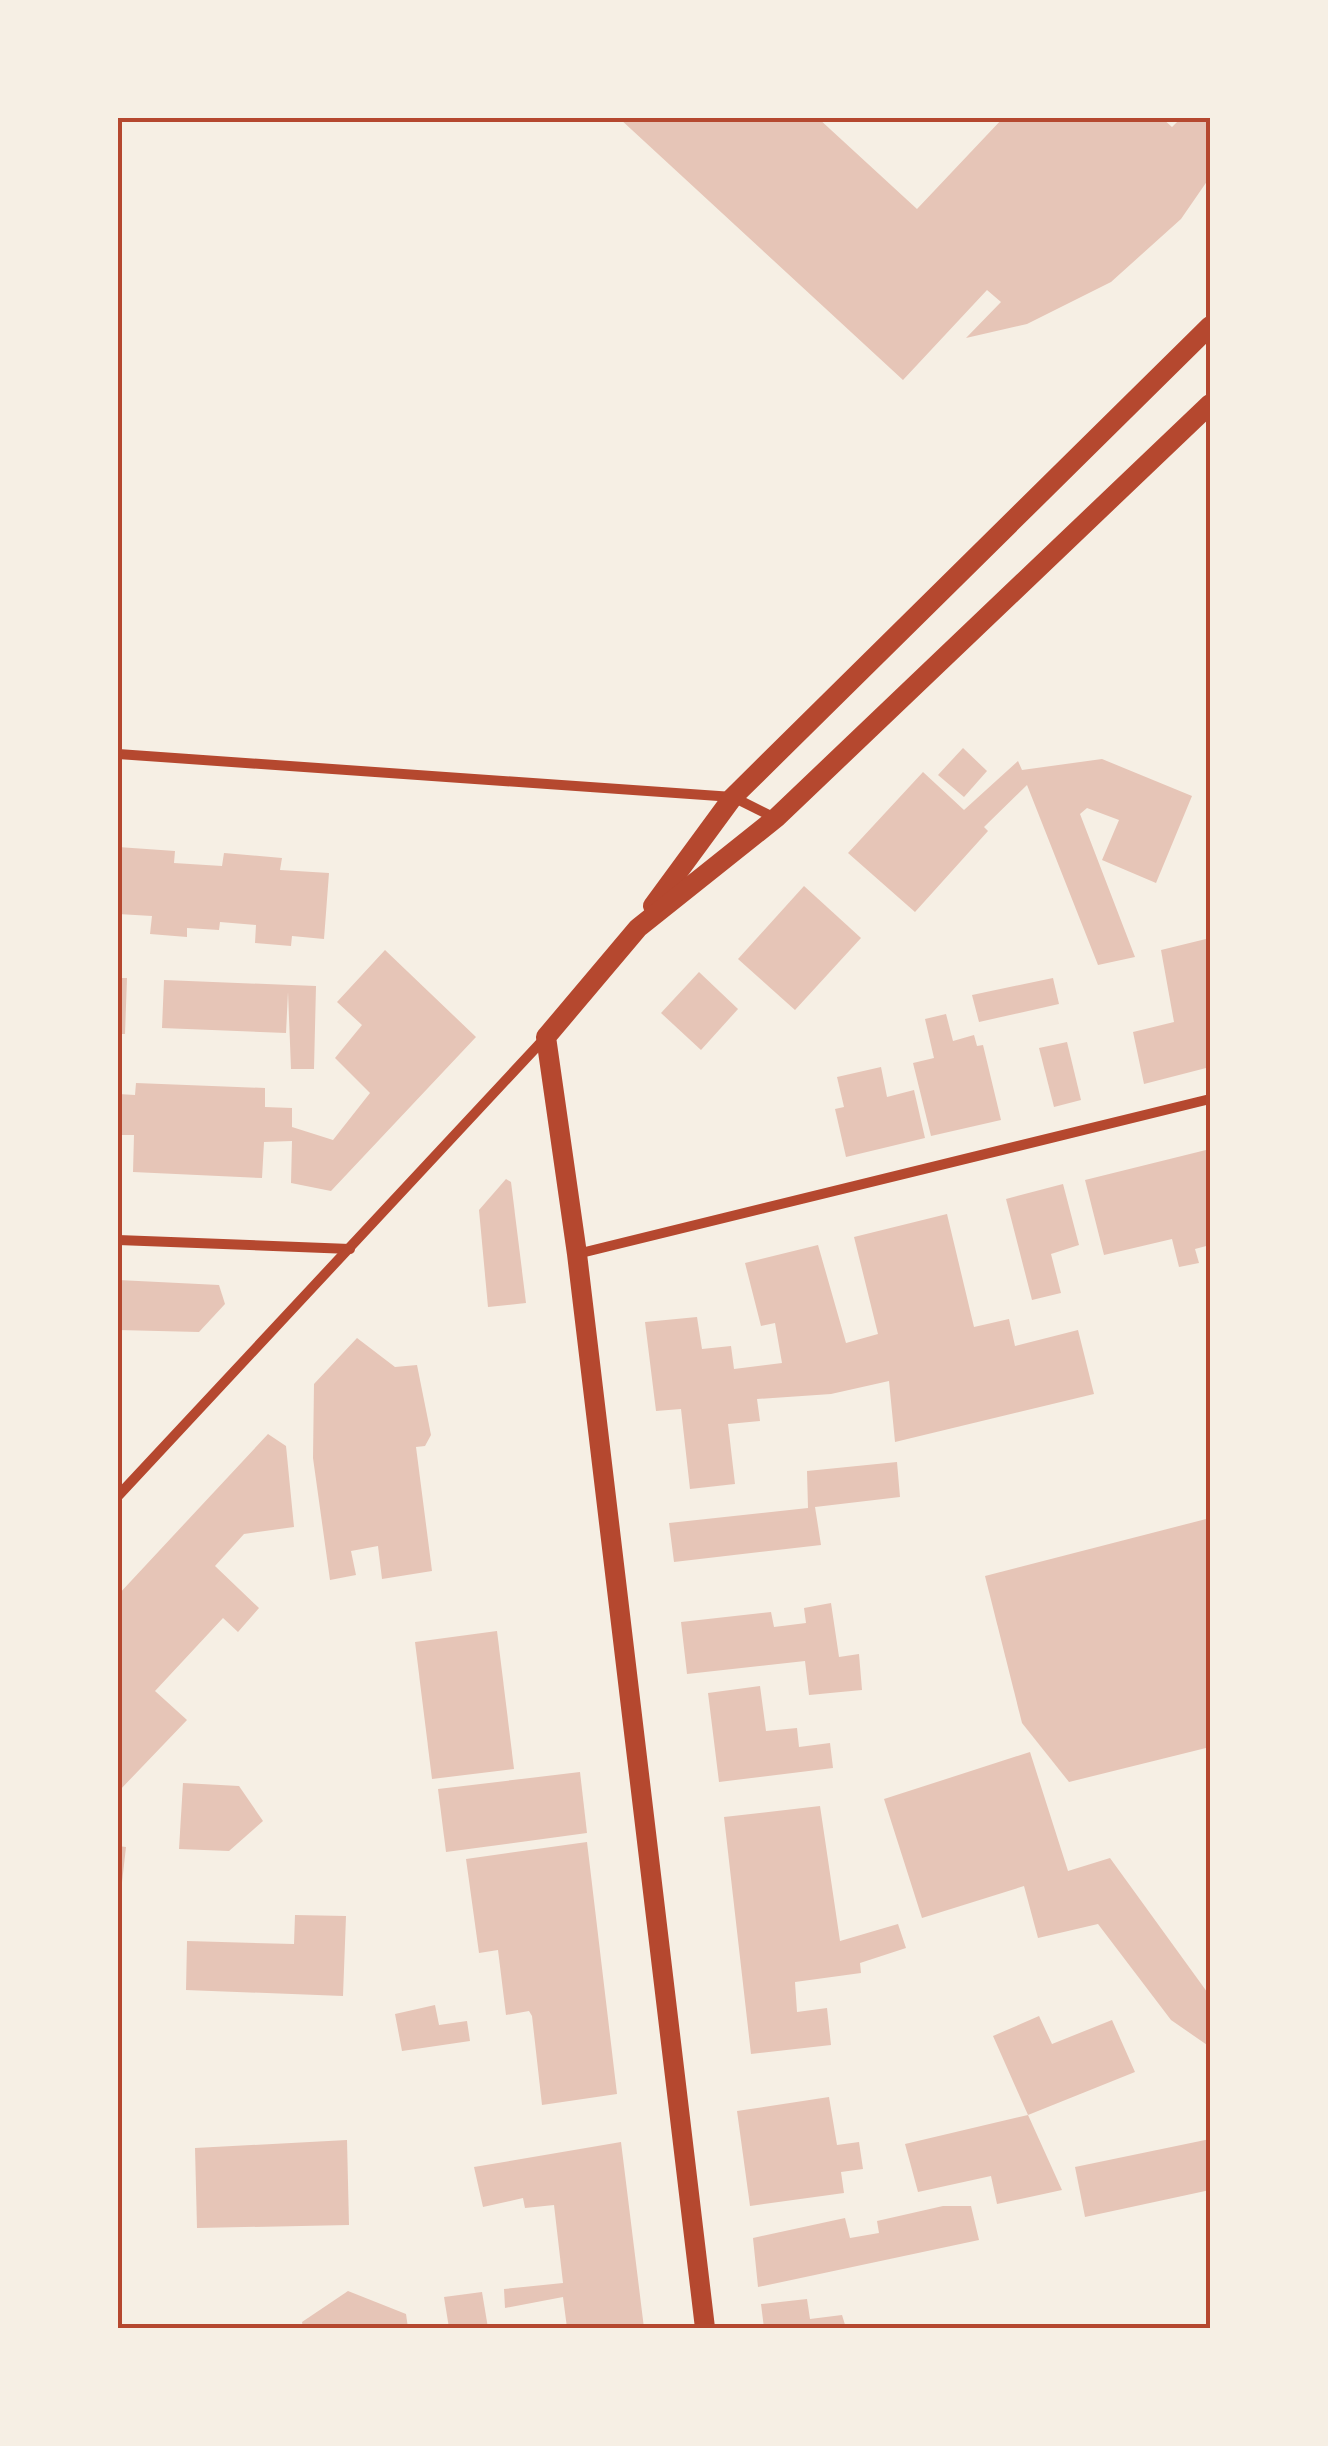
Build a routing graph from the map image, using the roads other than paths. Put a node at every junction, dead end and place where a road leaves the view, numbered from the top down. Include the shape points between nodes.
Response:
1 (1210, 326) edge
2 (1210, 404) edge
3 (118, 754) edge
4 (733, 798) junction
5 (776, 818) junction
6 (638, 928) junction
7 (546, 1037) junction
8 (1210, 1099) edge
9 (118, 1240) edge
10 (350, 1250) junction
11 (577, 1254) junction
12 (118, 1496) edge
13 (705, 2328) edge

1 - 4 main road
2 - 5 main road
3 - 4 street
4 - 5 street
4 - 6 main road
5 - 6 main road
6 - 7 main road
7 - 10 street
7 - 11 main road
8 - 11 street
9 - 10 street
10 - 12 street
11 - 13 main road

